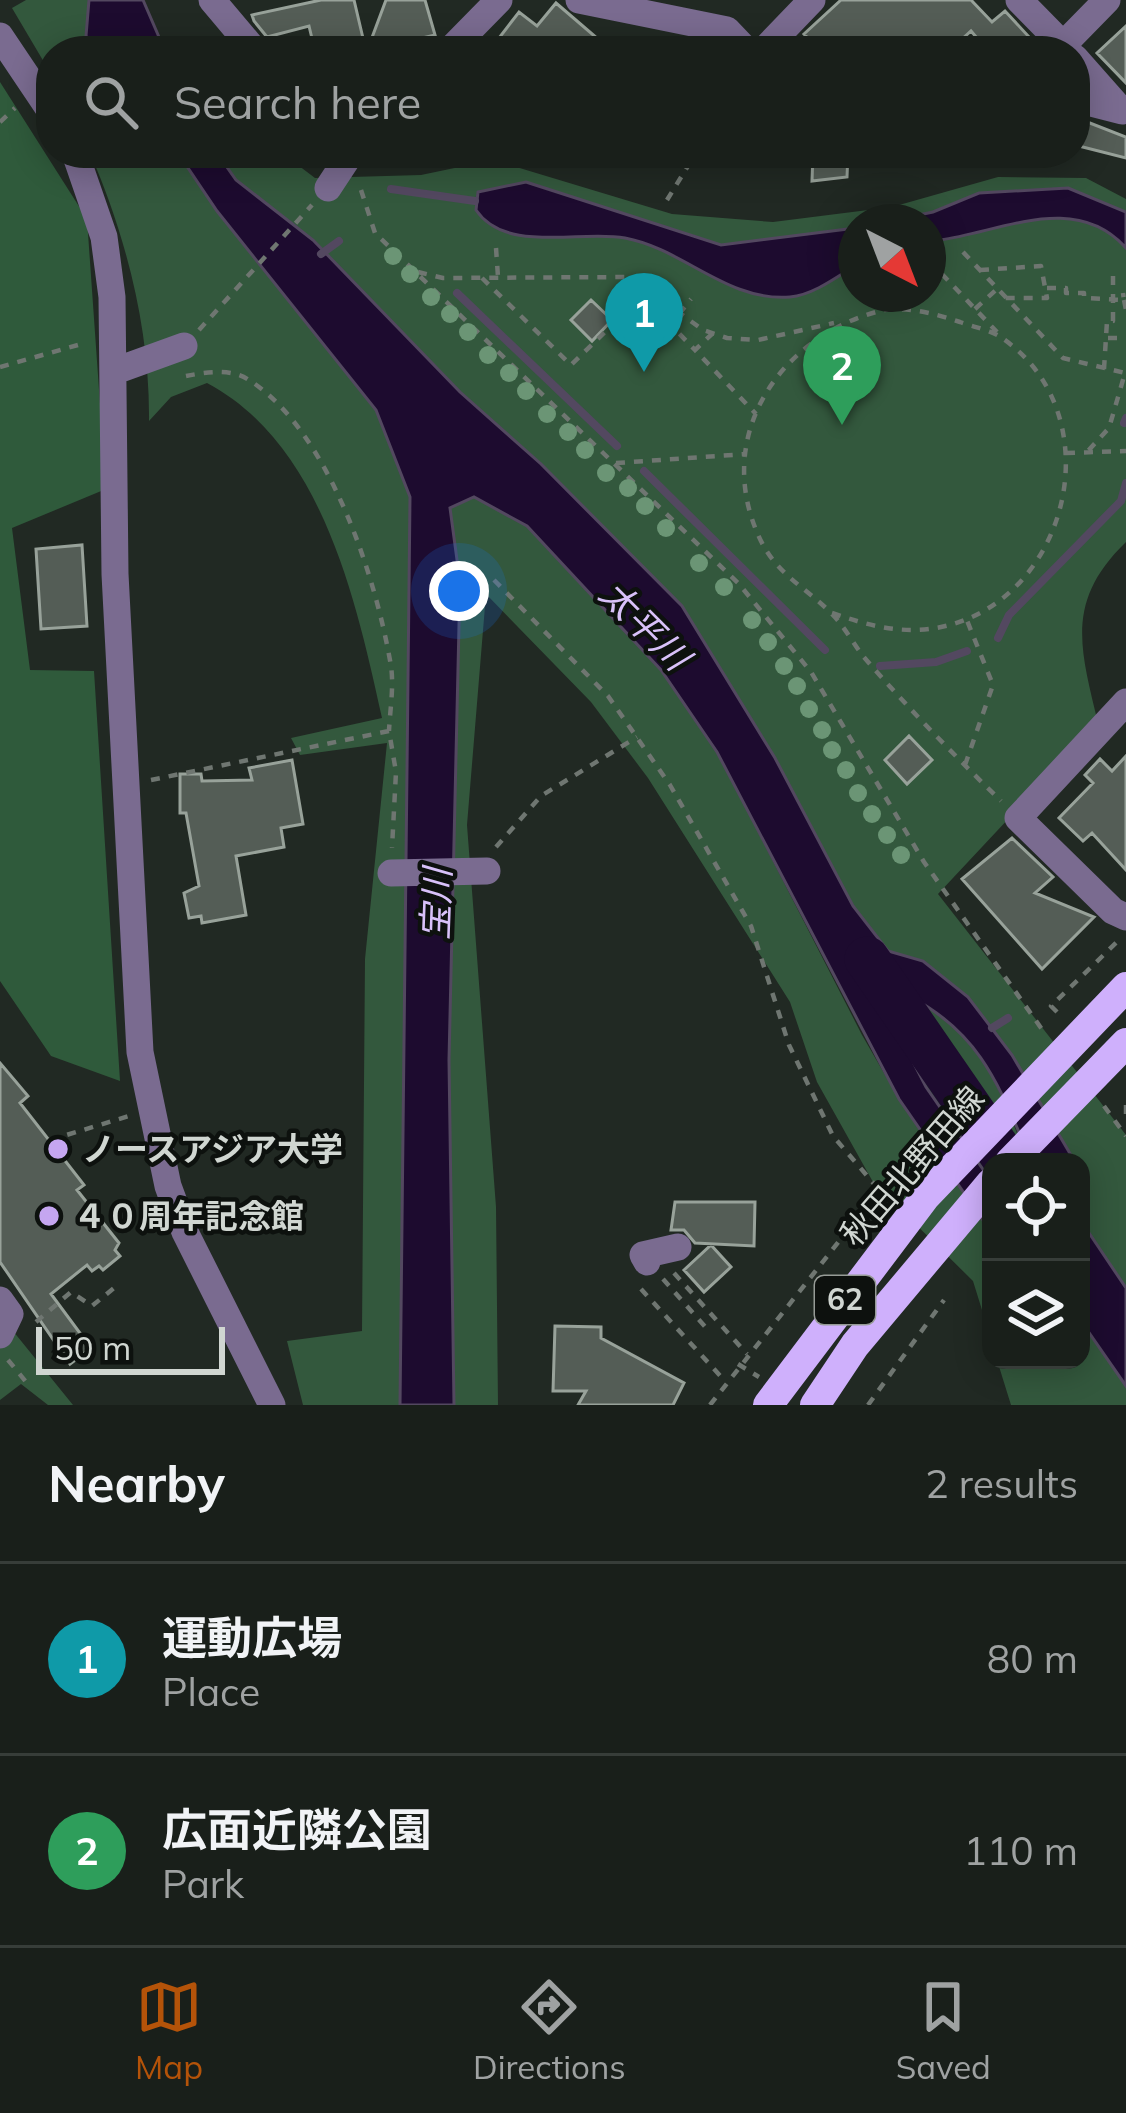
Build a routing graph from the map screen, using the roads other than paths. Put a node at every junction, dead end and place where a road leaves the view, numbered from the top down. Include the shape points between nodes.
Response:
1 (212, 0) edge
2 (499, 0) edge
3 (579, 0) edge
4 (812, 0) edge
5 (1019, 0) edge
6 (1107, 0) edge
7 (0, 36) edge
8 (242, 36) edge
9 (464, 36) edge
10 (733, 36) edge
11 (777, 36) edge
12 (1054, 36) edge
13 (1080, 36) edge
14 (1090, 74) edge
15 (36, 90) edge
16 (1090, 103) edge
17 (1124, 111) edge
18 (80, 168) edge
19 (341, 168) edge
20 (328, 188) road end
21 (184, 346) road end
22 (115, 371) junction
23 (1124, 709) edge
24 (487, 871) road end
25 (391, 873) road end
26 (1125, 926) edge
27 (1126, 987) edge
28 (1126, 1042) edge
29 (1018, 1153) edge
30 (982, 1193) edge
31 (678, 1247) dead end
32 (647, 1262) road end
33 (272, 1405) edge
34 (768, 1405) edge
35 (815, 1405) edge

1 - 8 street
2 - 9 street
3 - 10 street
4 - 11 street
5 - 12 street
6 - 13 street
7 - 15 street
14 - 17 street
16 - 17 street
18 - 22 street via 104,237
19 - 20 street
21 - 22 street
22 - 33 street via 115,574 139,1032 185,1232
23 - 26 street via 1018,818
24 - 25 street
27 - 34 main road, 秋田北野田線 / 62 via 916,1209
28 - 29 main road
30 - 35 main road, 秋田北野田線 / 62
31 - 32 street via 644,1255

